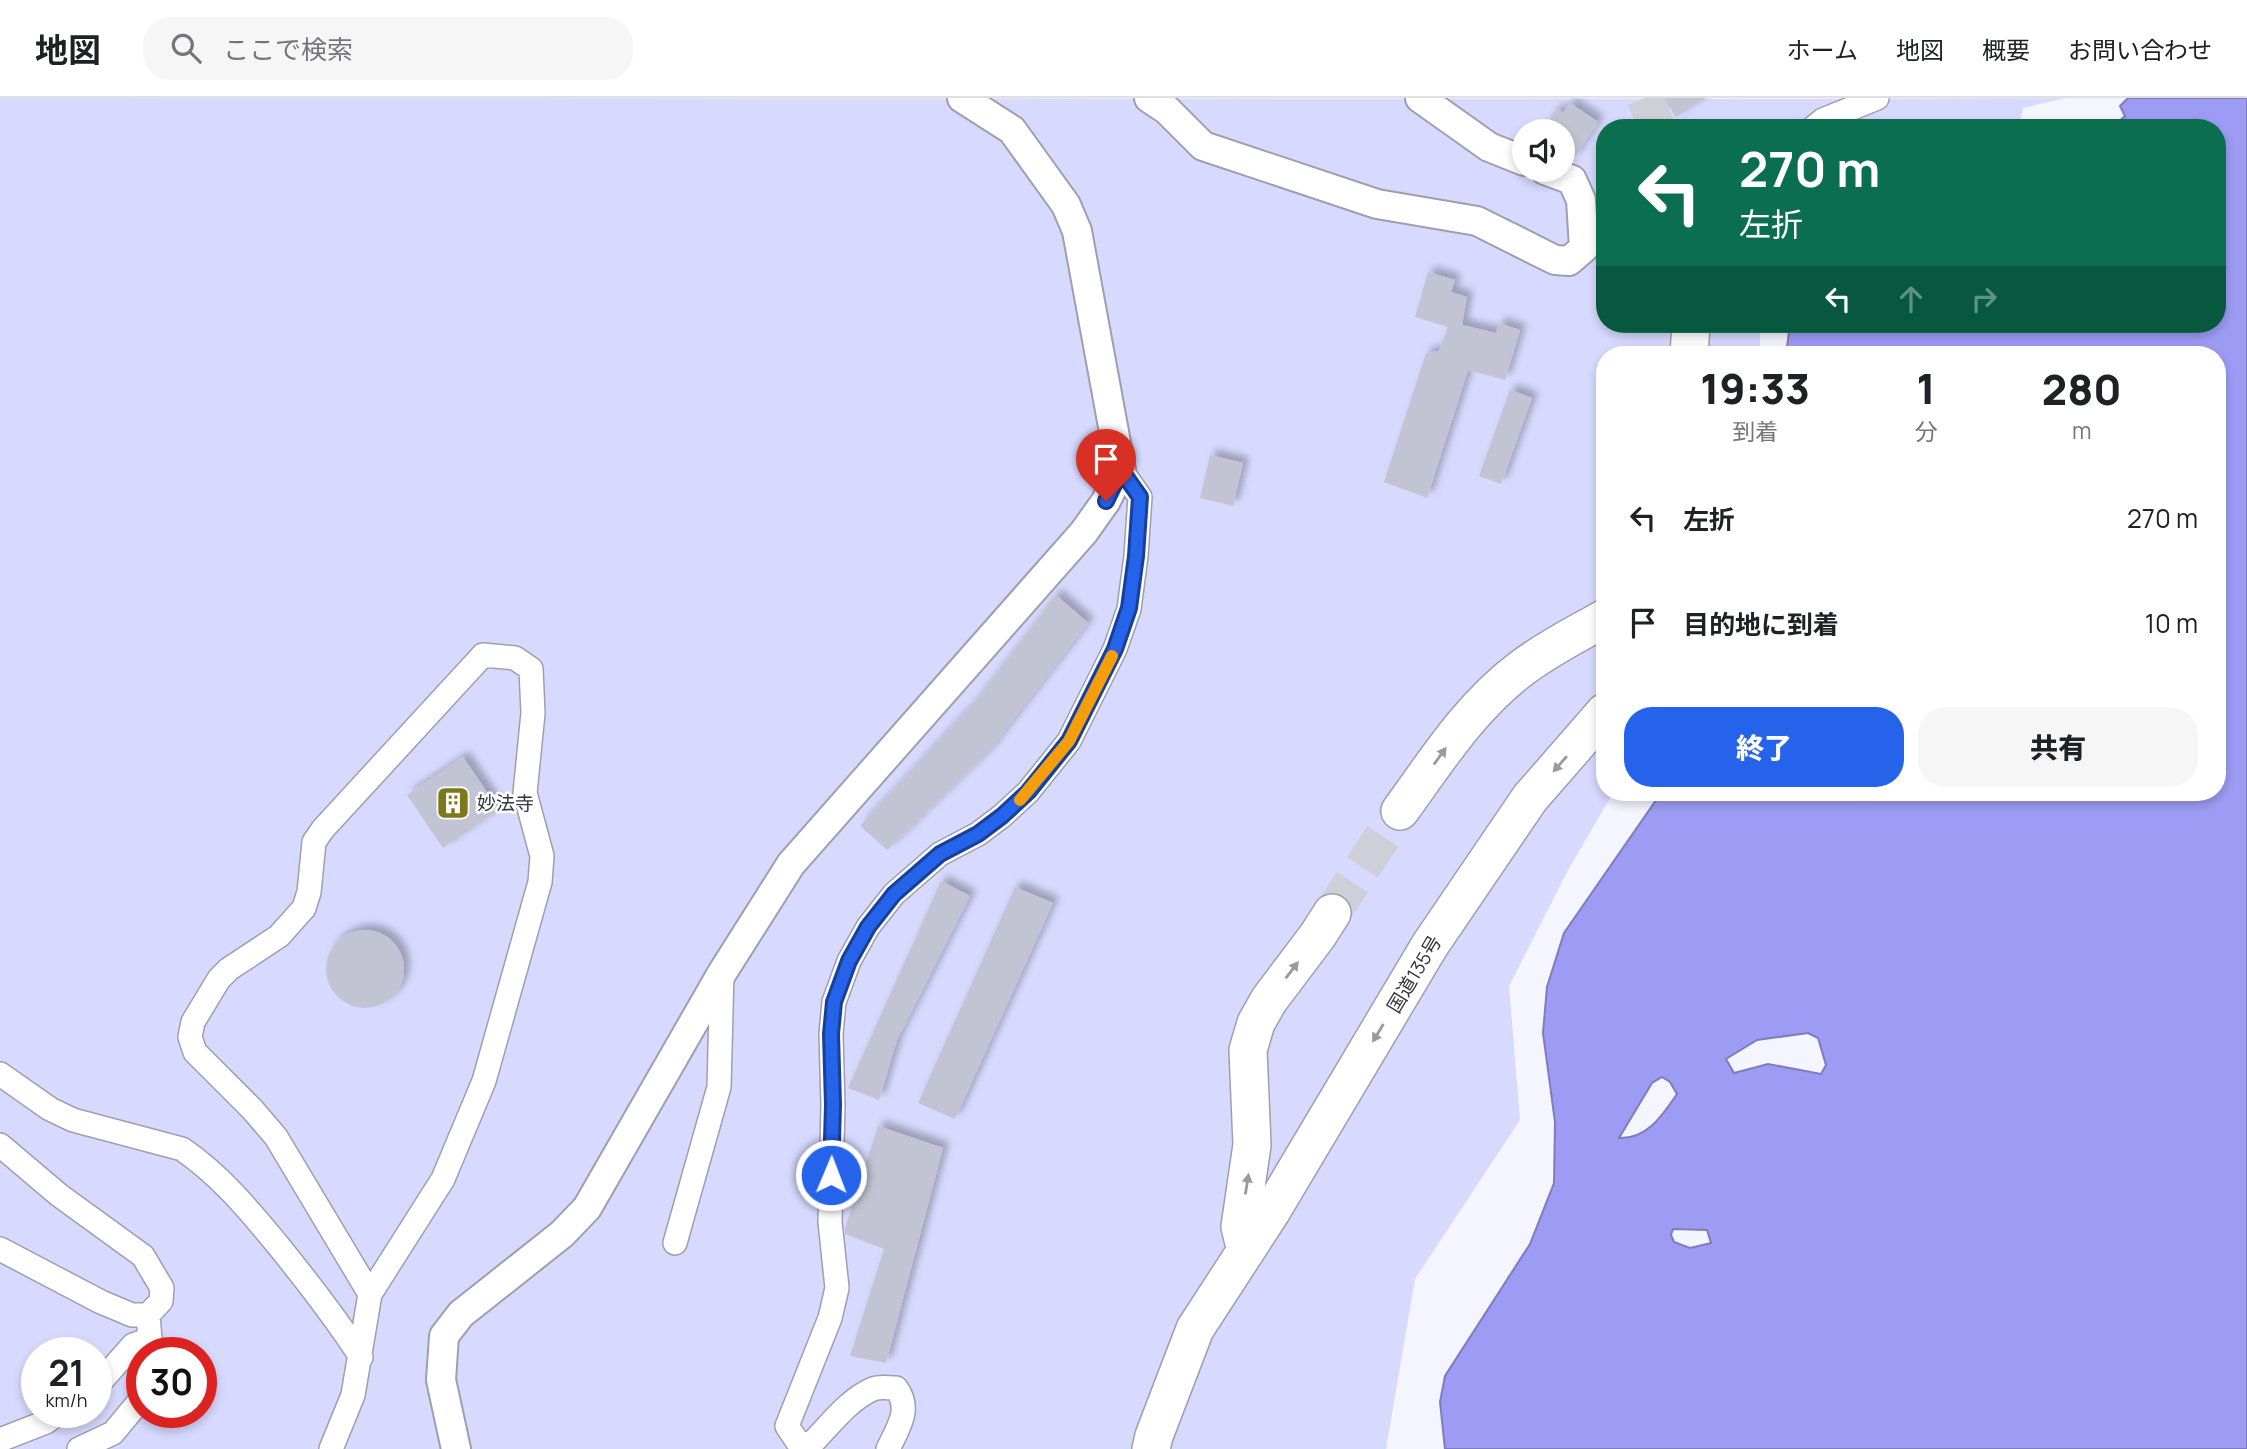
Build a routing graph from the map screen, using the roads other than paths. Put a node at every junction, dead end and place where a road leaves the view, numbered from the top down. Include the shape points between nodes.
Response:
1 (962, 98) edge
2 (1149, 98) edge
3 (1420, 98) edge
4 (1877, 98) edge
5 (1825, 119) edge
6 (1512, 156) edge
7 (1573, 182) edge
8 (1121, 470) junction
9 (1596, 623) edge
10 (1596, 722) edge
11 (1400, 811) tunnel mouth
12 (1332, 913) tunnel mouth
13 (722, 973) junction
14 (0, 1074) edge
15 (0, 1145) edge
16 (675, 1243) dead end
17 (0, 1249) edge
18 (1246, 1251) junction
19 (370, 1294) junction
20 (148, 1315) junction
21 (151, 1337) edge
22 (126, 1354) edge
23 (361, 1357) junction
24 (112, 1371) edge
25 (126, 1417) edge
26 (31, 1428) edge
27 (0, 1440) edge
28 (79, 1449) edge
29 (331, 1449) edge
30 (456, 1449) edge
31 (888, 1449) edge
32 (1151, 1449) edge

1 - 8 street via 1012,130 1070,214 1077,231
2 - 7 street via 1203,146 1377,204 1477,221 1555,260 1569,261 1584,248 1581,200
3 - 6 street via 1489,147
4 - 5 street
8 - 13 street via 1083,532 791,864
8 - 31 street via 1140,497 1129,608 1115,649 1069,741 1002,816 940,854 894,894 849,961 834,1002 830,1222 837,1288 788,1426 799,1444 812,1443 866,1393 895,1388 903,1397 904,1409
11 -> 9 highway via 1462,726 1492,694 1523,668
10 -> 18 highway, 国道135号 via 1530,798 1430,945
18 -> 12 highway via 1240,1227 1252,1145 1248,1050 1269,1000
13 - 16 street via 719,1087
13 - 30 street via 587,1208 562,1234 461,1314 444,1336 442,1380
14 - 23 street via 73,1120 182,1149 197,1159 238,1196 325,1303
15 - 20 street via 143,1256 162,1288 161,1301
17 - 20 street via 101,1302 132,1315
18 - 32 highway, 国道135号 via 1195,1329
19 - 19 street via 276,1137 195,1052 190,1037 193,1022 219,979 279,936 304,908 314,842 323,829 483,655 515,658 531,668 533,713 525,793 542,856 540,882 484,1081 443,1179
19 - 23 street
20 - 21 street
22 - 24 street
23 - 29 street via 353,1395
25 - 28 street via 113,1433
26 - 27 street

